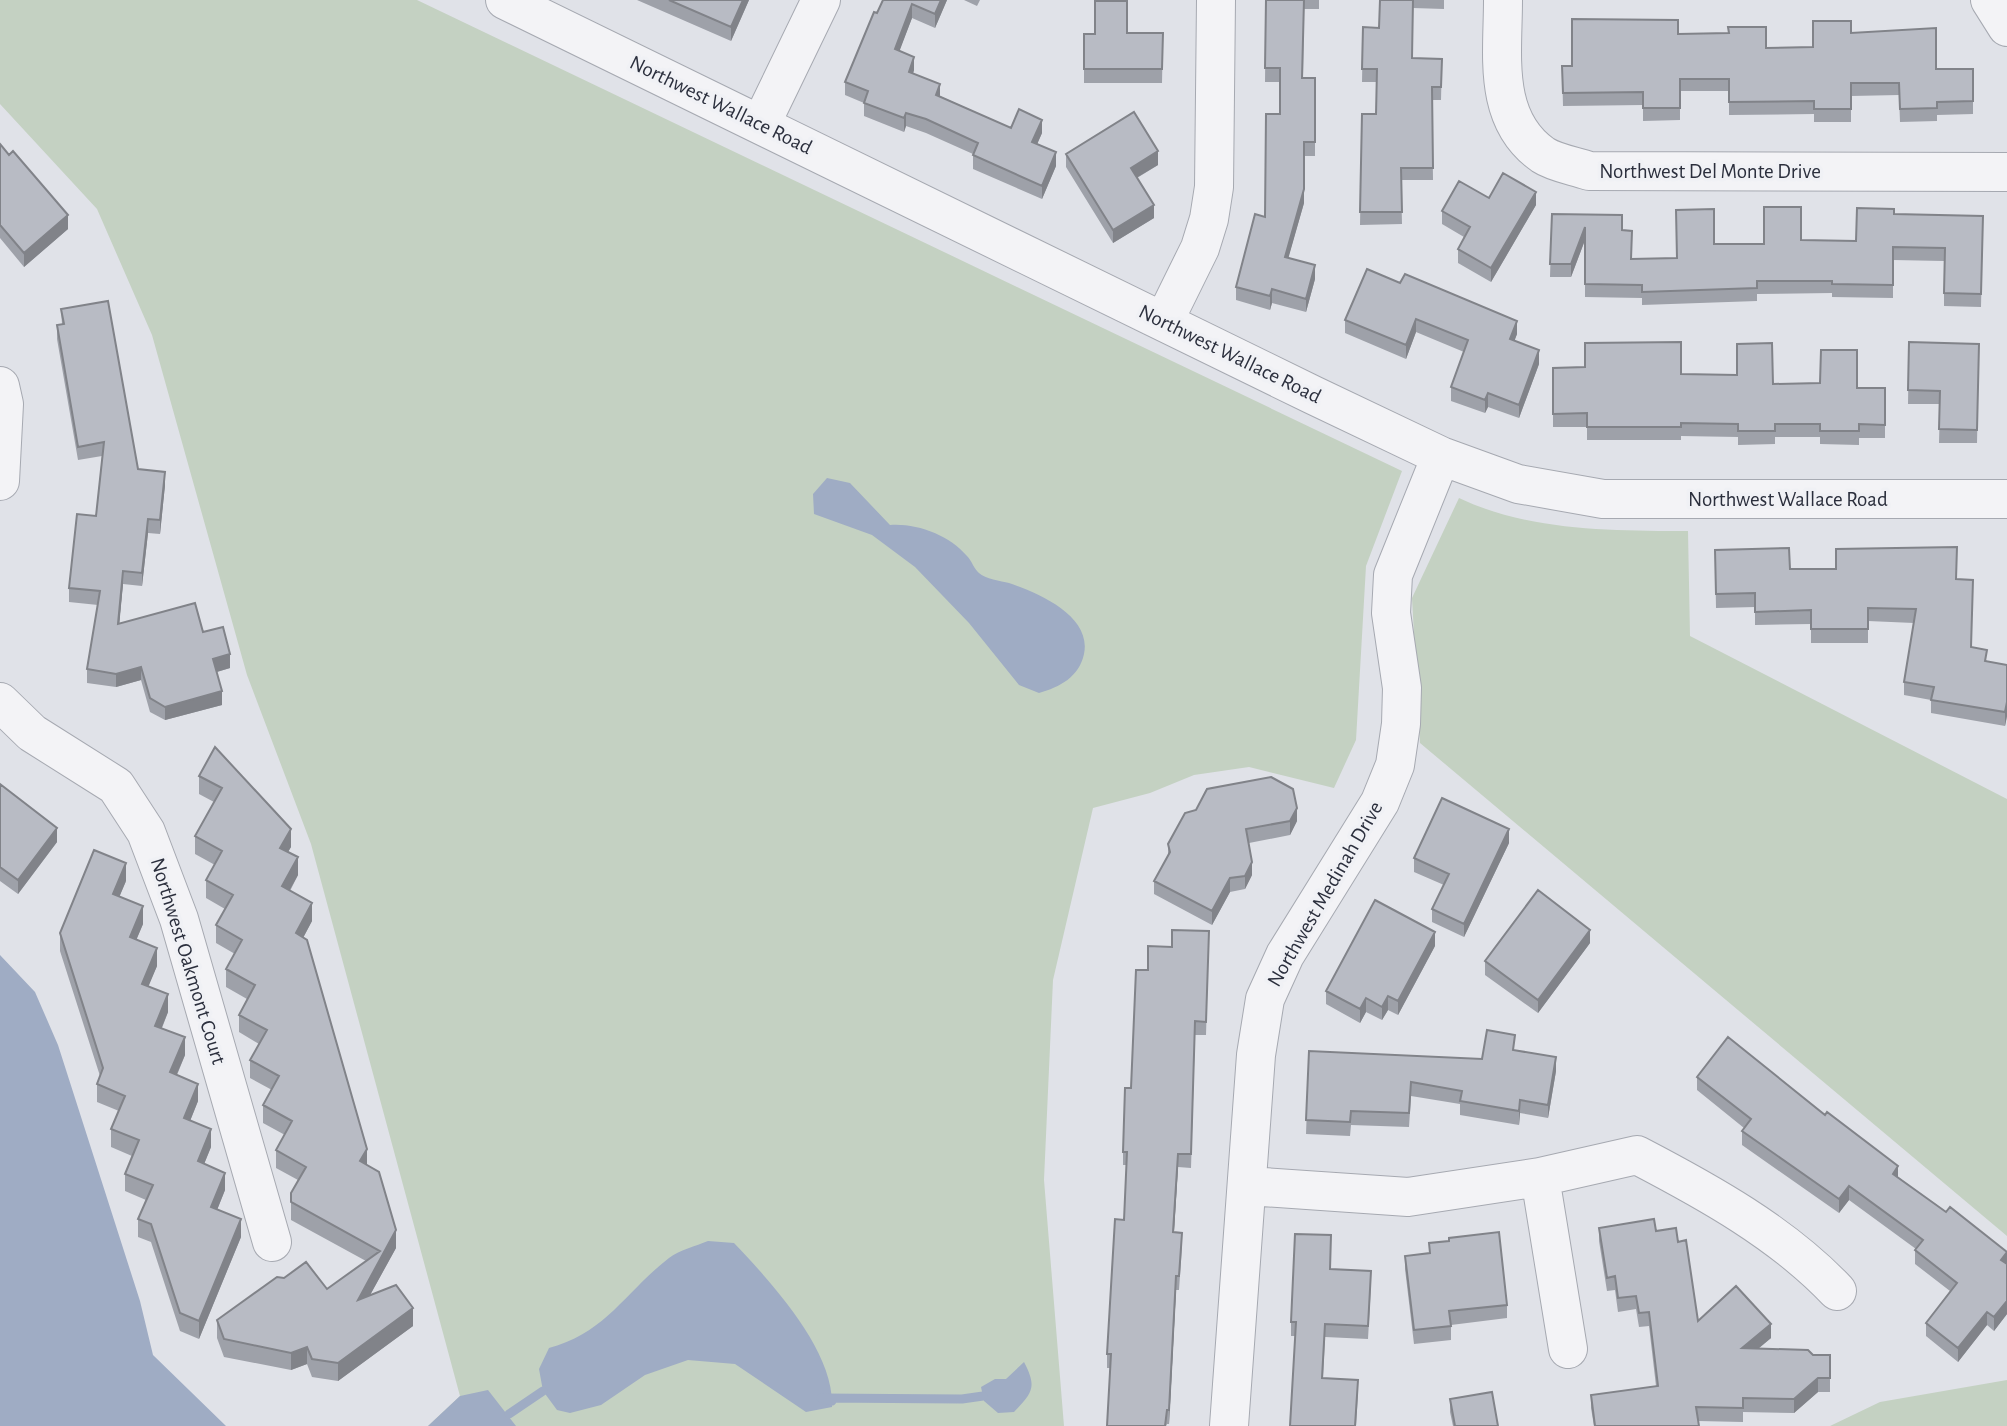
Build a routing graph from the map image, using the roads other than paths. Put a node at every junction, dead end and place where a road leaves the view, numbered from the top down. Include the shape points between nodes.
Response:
1 (505, 0) edge
2 (821, 0) edge
3 (1216, 0) edge
4 (1503, 0) edge
5 (761, 124) junction
6 (2007, 172) edge
7 (1164, 321) junction
8 (0, 386) edge
9 (1441, 456) junction
10 (0, 481) edge
11 (2007, 499) edge
12 (0, 702) edge
13 (1540, 1177) junction
14 (1248, 1186) junction
15 (272, 1242) dead end
16 (1837, 1291) dead end
17 (1568, 1349) dead end
18 (1228, 1426) edge

1 - 5 street, Northwest Wallace Road
2 - 5 street
3 - 7 street via 1214,187 1209,219
4 - 6 street, Northwest Del Monte Drive via 1506,104 1516,128 1544,156 1589,171
5 - 7 street, Northwest Wallace Road
7 - 9 street, Northwest Wallace Road
8 - 10 street via 4,404
9 - 11 street, Northwest Wallace Road via 1518,485 1603,499
9 - 14 street, Northwest Medinah Drive via 1393,575 1391,613 1402,688 1395,765 1380,802 1285,956 1265,999 1256,1055
12 - 15 street, Northwest Oakmont Court via 32,733 116,786 146,832 179,919
13 - 14 street via 1408,1197
13 - 16 street via 1637,1154 1701,1188 1809,1262
13 - 17 street
14 - 18 street, Northwest Medinah Drive

